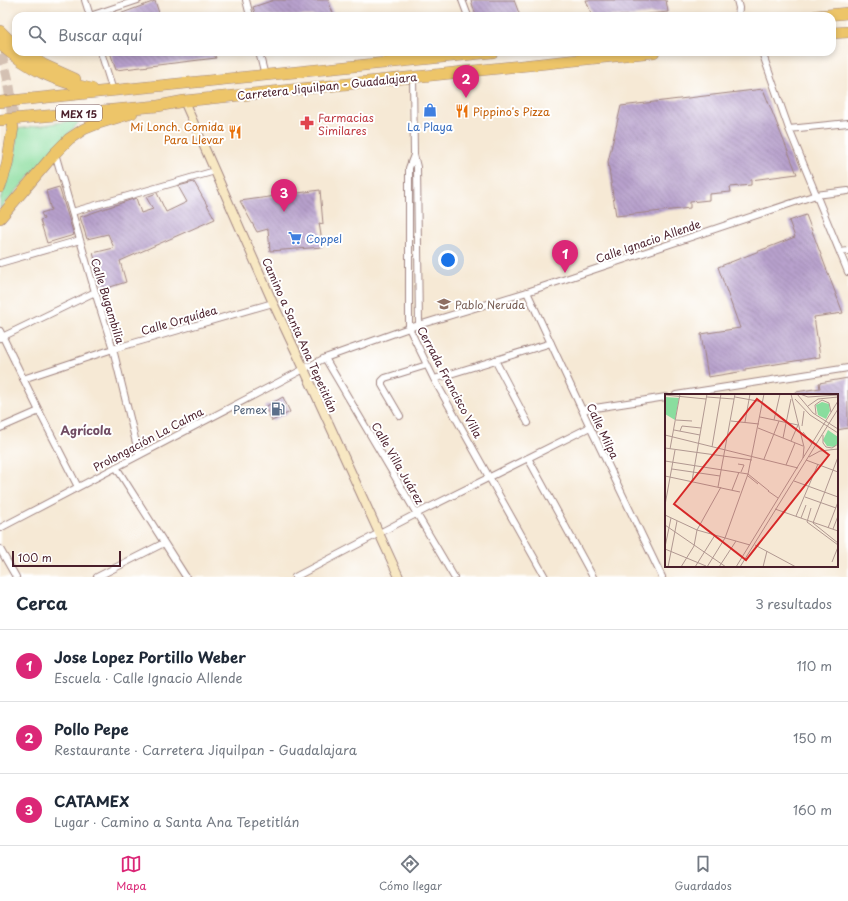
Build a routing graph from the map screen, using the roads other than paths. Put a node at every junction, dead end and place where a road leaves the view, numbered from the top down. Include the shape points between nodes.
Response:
1 (85, 0) edge
2 (138, 0) edge
3 (246, 0) edge
4 (462, 0) edge
5 (737, 0) edge
6 (89, 12) edge
7 (102, 12) edge
8 (249, 12) edge
9 (466, 12) edge
10 (738, 12) edge
11 (848, 13) edge
12 (836, 14) edge
13 (0, 31) edge
14 (848, 32) edge
15 (836, 33) edge
16 (12, 42) edge
17 (0, 44) edge
18 (12, 54) edge
19 (14, 56) edge
20 (29, 56) edge
21 (102, 56) edge
22 (260, 56) edge
23 (452, 56) edge
24 (615, 56) edge
25 (763, 56) edge
26 (265, 76) junction
27 (413, 77) junction
28 (110, 91) junction
29 (184, 101) junction
30 (0, 102) edge
31 (158, 106) junction
32 (0, 120) edge
33 (848, 123) edge
34 (12, 126) tunnel mouth
35 (789, 129) junction
36 (55, 153) junction
37 (414, 154) junction
38 (215, 171) junction
39 (0, 186) edge
40 (848, 192) edge
41 (816, 195) junction
42 (72, 212) junction
43 (0, 218) edge
44 (80, 240) junction
45 (848, 251) edge
46 (840, 252) junction
47 (0, 263) edge
48 (848, 272) edge
49 (95, 292) junction
50 (528, 292) junction
51 (273, 303) junction
52 (419, 325) junction
53 (409, 328) junction
54 (1, 335) edge
55 (551, 343) junction
56 (113, 349) junction
57 (325, 358) junction
58 (495, 360) junction
59 (427, 365) junction
60 (848, 368) edge
61 (304, 369) junction
62 (23, 379) junction
63 (434, 379) junction
64 (682, 394) edge
65 (665, 396) edge
66 (582, 410) junction
67 (39, 411) junction
68 (400, 416) dead end
69 (528, 424) dead end
70 (590, 427) junction
71 (0, 428) edge
72 (140, 455) junction
73 (528, 458) junction
74 (116, 467) junction
75 (489, 477) junction
76 (78, 487) junction
77 (416, 514) junction
78 (0, 528) edge
79 (379, 533) junction
80 (164, 543) junction
81 (0, 549) edge
82 (16, 577) edge
83 (97, 577) edge
84 (186, 577) edge
85 (295, 577) edge
86 (399, 577) edge
87 (454, 577) edge
88 (545, 577) edge
89 (593, 577) edge
90 (662, 577) edge

1 - 6 street
2 - 7 street
3 - 8 street
4 - 9 street
5 - 10 street
11 - 12 highway
13 - 16 highway
14 - 15 highway
17 - 18 highway
19 - 28 highway via 38,72 66,82
20 - 28 highway via 68,76
21 - 28 street
22 - 26 street
23 - 26 highway, Carretera Jiquilpan - Guadalajara / MEX 15
24 - 27 highway, Carretera Jiquilpan - Guadalajara / MEX 15
25 - 35 street
26 - 28 highway, Carretera Jiquilpan - Guadalajara / MEX 15
27 - 29 highway, Carretera Jiquilpan - Guadalajara / MEX 15
27 - 37 street, Cerrada Francisco Villa
28 - 30 highway, Carretera Jiquilpan - Guadalajara / MEX 15
29 - 31 highway, Carretera Jiquilpan - Guadalajara / MEX 15
29 - 38 street, Camino a Santa Ana Tepetitlán
31 - 32 highway, Carretera Jiquilpan - Guadalajara / MEX 15
31 - 36 highway via 84,129
33 - 35 street
34 - 39 highway via 7,165
35 - 41 street
36 - 42 street, Calle Bugambilia
36 - 43 highway
37 - 52 street, Cerrada Francisco Villa via 417,166
37 - 53 street, Cerrada Francisco Villa via 409,168
38 - 42 street
38 - 51 street, Camino a Santa Ana Tepetitlán
40 - 41 street, Calle Ignacio Allende
41 - 46 street
41 - 50 street, Calle Ignacio Allende
42 - 44 street, Calle Bugambilia
44 - 47 street
44 - 49 street, Calle Bugambilia
45 - 46 street
46 - 48 street
49 - 54 street
49 - 56 street, Calle Bugambilia
50 - 52 street, Calle Ignacio Allende
50 - 55 street, Calle Milpa
51 - 56 street, Calle Orquídea
51 - 61 street, Camino a Santa Ana Tepetitlán
52 - 53 street, Calle Ignacio Allende
53 - 57 street, Calle Ignacio Allende
53 - 59 street, Cerrada Francisco Villa
54 - 62 street
55 - 58 street
55 - 66 street, Calle Milpa
56 - 62 street, Calle Orquídea
56 - 72 street, Calle Bugambilia
57 - 61 street, Calle Ignacio Allende
57 - 77 street, Calle Villa Juárez
58 - 63 street
58 - 69 street
59 - 63 street, Cerrada Francisco Villa
59 - 68 street via 382,381
60 - 64 street
61 - 72 street, Prolongación La Calma
61 - 79 street, Camino a Santa Ana Tepetitlán
62 - 67 street
63 - 75 street, Cerrada Francisco Villa
65 - 66 street
66 - 70 street, Calle Milpa
67 - 71 street
67 - 76 street
70 - 73 street
70 - 90 street, Calle Milpa
72 - 74 street, Prolongación La Calma
73 - 75 street
73 - 89 street
74 - 76 street, Prolongación La Calma
74 - 80 street
75 - 77 street
75 - 88 street, Cerrada Francisco Villa
76 - 78 street, Prolongación La Calma
77 - 79 street
77 - 87 street, Calle Villa Juárez
79 - 85 street
79 - 86 street, Camino a Santa Ana Tepetitlán
80 - 83 street
80 - 84 street
81 - 82 street

